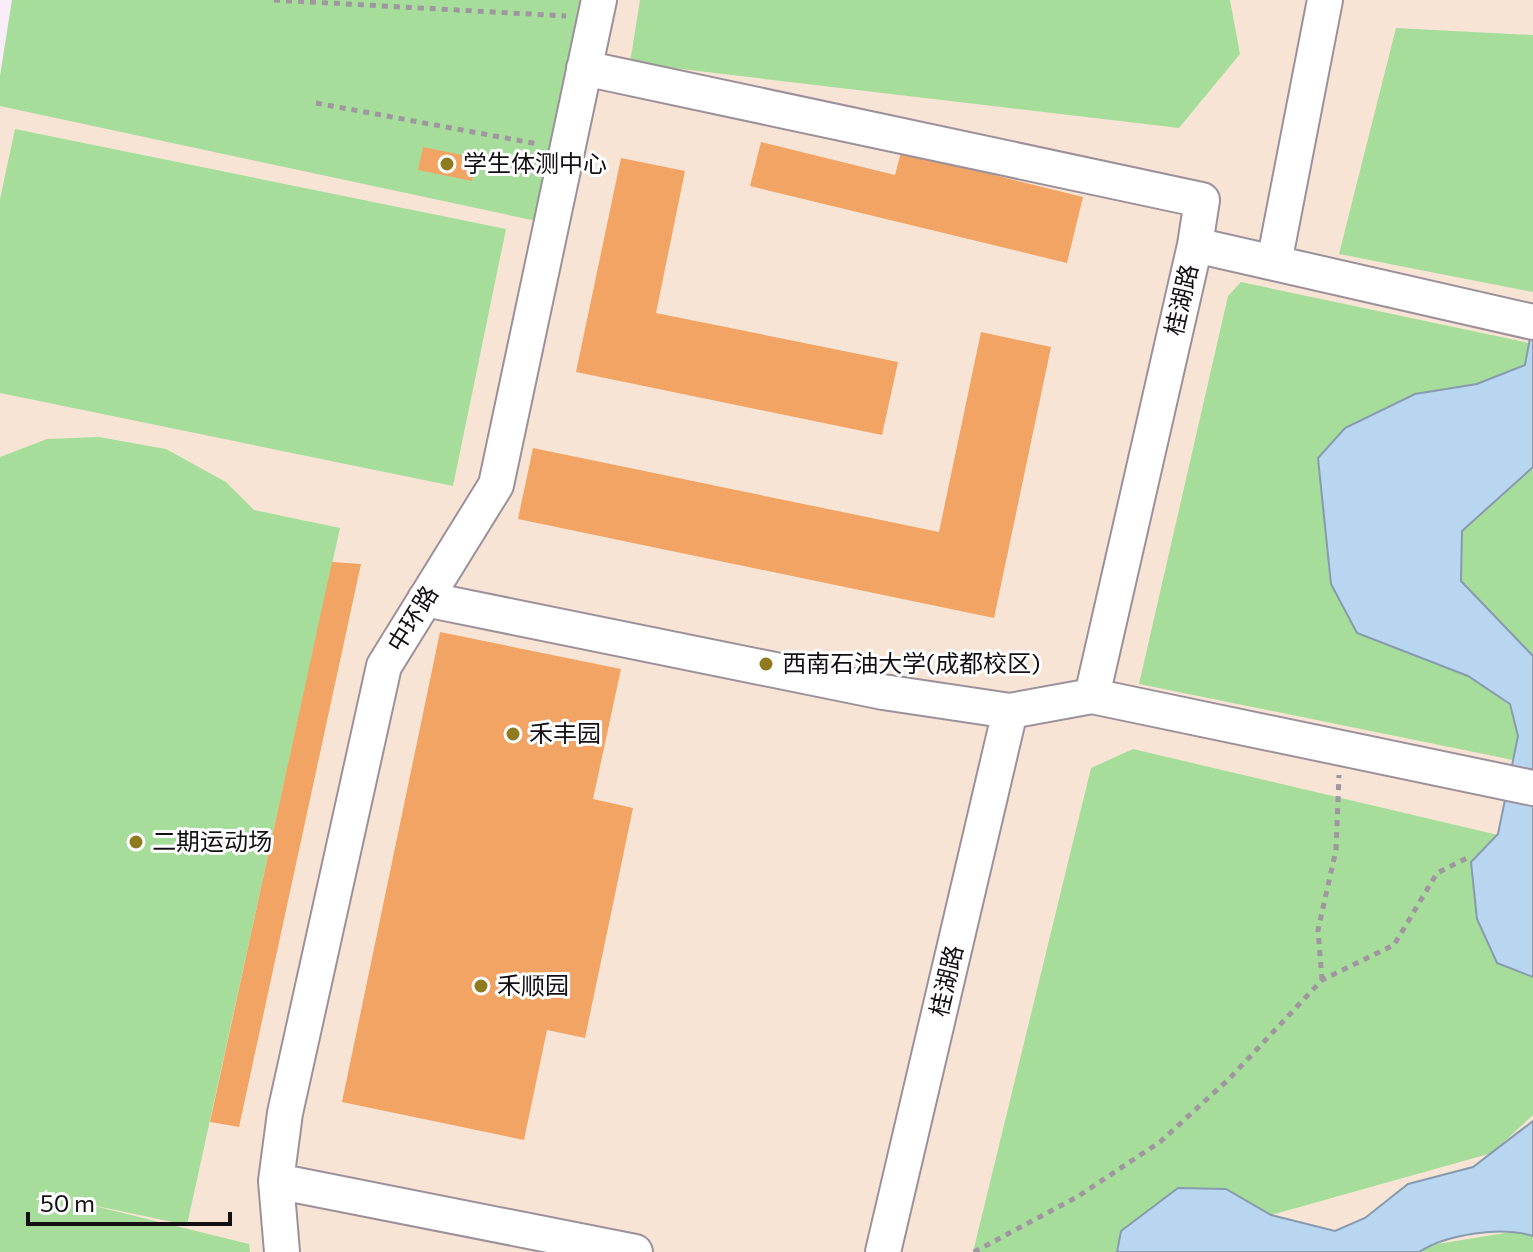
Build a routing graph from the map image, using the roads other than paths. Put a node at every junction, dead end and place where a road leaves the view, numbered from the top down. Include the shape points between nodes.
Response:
1 (1325, 0) edge
2 (597, 9) edge
3 (584, 68) junction
4 (1195, 245) junction
5 (1274, 263) junction
6 (1530, 322) edge
7 (425, 599) junction
8 (1092, 696) junction
9 (1010, 711) junction
10 (1517, 785) edge
11 (276, 1181) junction
12 (282, 1252) edge
13 (635, 1252) edge
14 (883, 1252) edge

1 - 5 lane
2 - 3 lane, 中环路
3 - 4 lane via 1202,200
3 - 7 lane, 中环路 via 496,485
4 - 5 lane, 桂湖路
4 - 8 lane, 桂湖路
5 - 6 lane, 桂湖路
7 - 9 lane via 883,692
7 - 11 lane, 中环路 via 384,666 285,1113
8 - 9 lane
8 - 10 lane
9 - 14 lane, 桂湖路
11 - 12 lane, 中环路
11 - 13 lane

